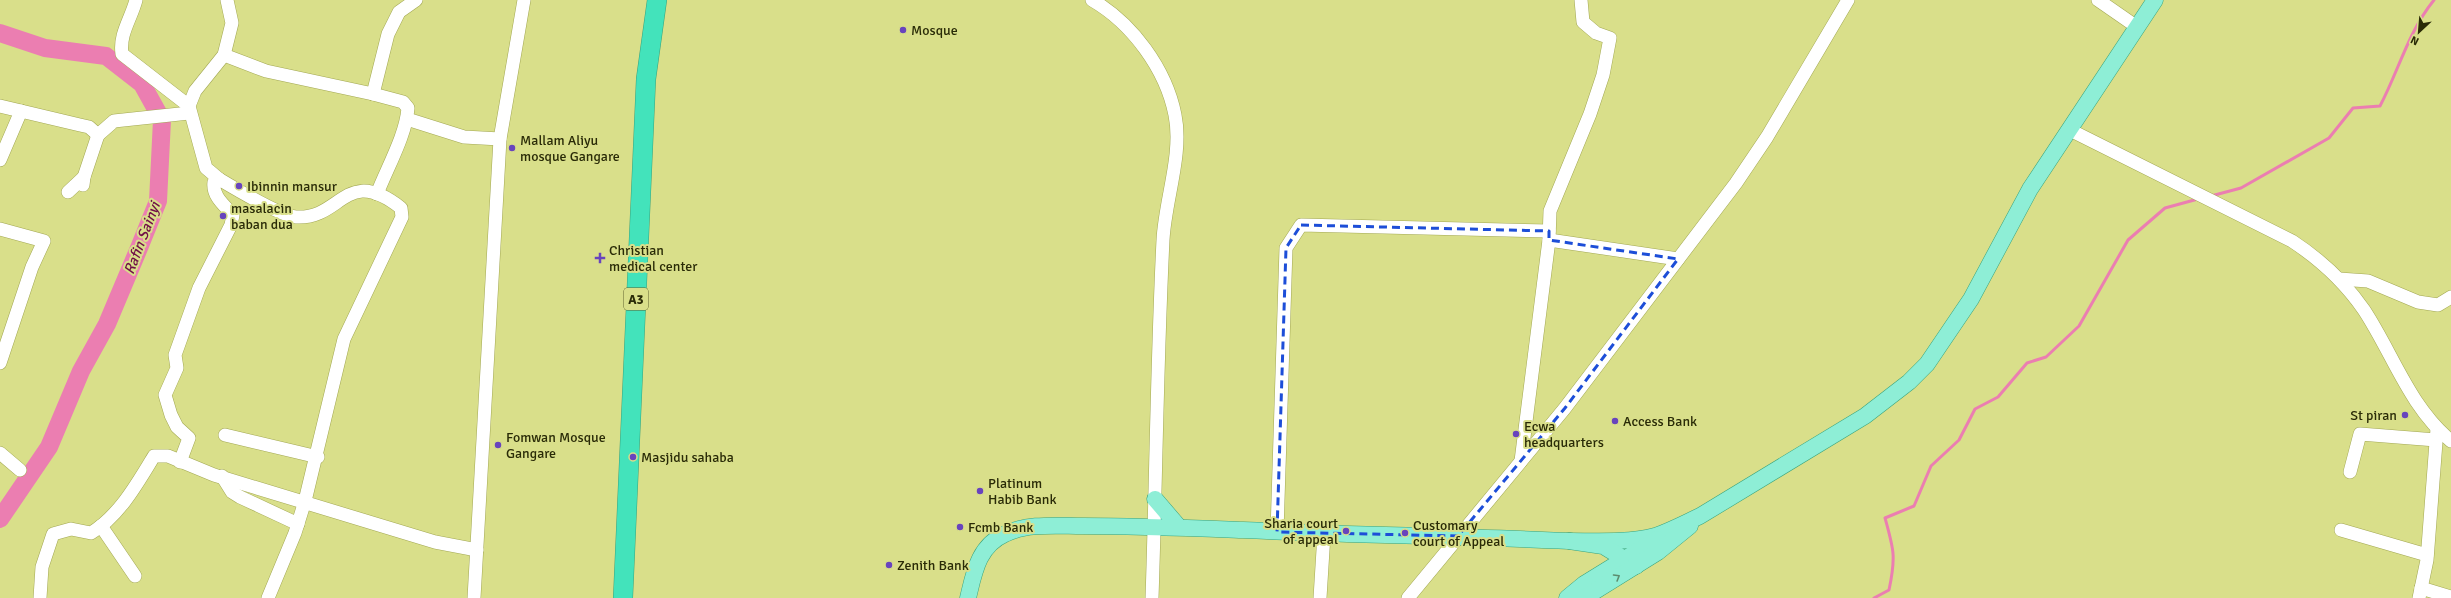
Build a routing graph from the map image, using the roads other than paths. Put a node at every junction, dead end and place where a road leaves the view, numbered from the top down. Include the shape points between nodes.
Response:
1 (136, 0) edge
2 (227, 0) edge
3 (416, 0) edge
4 (524, 0) edge
5 (657, 0) edge
6 (666, 0) edge
7 (1092, 0) edge
8 (1581, 0) edge
9 (1848, 0) edge
10 (2098, 0) edge
11 (2155, 0) edge
12 (2137, 27) junction
13 (224, 55) junction
14 (373, 94) junction
15 (0, 106) edge
16 (189, 110) junction
17 (21, 111) junction
18 (407, 119) junction
19 (2070, 130) junction
20 (98, 135) junction
21 (500, 139) junction
22 (0, 160) edge
23 (219, 179) junction
24 (68, 192) dead end
25 (377, 194) junction
26 (0, 229) edge
27 (1549, 236) junction
28 (1678, 259) junction
29 (2339, 279) junction
30 (2451, 297) edge
31 (0, 363) edge
32 (225, 435) dead end
33 (2437, 435) junction
34 (2451, 441) edge
35 (0, 453) edge
36 (318, 457) junction
37 (1521, 461) junction
38 (180, 462) junction
39 (20, 470) dead end
40 (2350, 472) dead end
41 (222, 476) junction
42 (1155, 500) junction
43 (305, 501) junction
44 (1700, 516) junction
45 (298, 524) junction
46 (101, 526) junction
47 (1154, 526) junction
48 (1679, 526) junction
49 (1179, 527) junction
50 (2341, 530) dead end
51 (1277, 532) junction
52 (1324, 534) junction
53 (1458, 536) junction
54 (1569, 541) junction
55 (477, 550) junction
56 (2427, 555) junction
57 (1629, 563) junction
58 (135, 576) dead end
59 (2420, 593) edge
60 (970, 594) edge
61 (2451, 597) edge
62 (40, 598) edge
63 (268, 598) edge
64 (474, 598) edge
65 (623, 598) edge
66 (634, 598) edge
67 (1152, 598) edge
68 (1320, 598) edge
69 (1408, 598) edge
70 (1567, 598) edge
71 (1584, 598) edge

1 - 16 street via 123,31 122,54
2 - 13 street via 232,24
3 - 14 street via 399,12 388,34
4 - 21 street
5 - 65 highway, A3 via 651,25 646,79
6 - 66 highway, A3 via 657,68
7 - 42 street via 1121,23 1153,60 1166,85 1176,126 1176,146 1163,238
8 - 27 street via 1583,22 1596,33 1610,38 1603,75 1590,114 1550,211
9 - 28 street via 1762,144 1736,183
10 - 12 street
11 - 12 main road
12 - 19 main road
13 - 14 street via 266,71
13 - 16 street via 195,91
14 - 18 street via 403,102 408,108
15 - 17 street
16 - 20 street via 114,121
16 - 23 street via 206,168
17 - 20 street via 89,127
17 - 22 street
18 - 21 street via 464,138
18 - 25 street via 405,130
19 - 29 street via 2292,241 2316,257
19 - 44 main road via 2030,189 1959,320 1927,364 1909,382 1865,416
20 - 24 street via 83,181
21 - 55 street
23 - 25 street via 294,217 316,216 357,190
23 - 38 street via 214,182 213,189 216,197 233,215 231,224 199,288 175,355 177,368 165,395 177,427 189,438
25 - 36 street via 401,208 402,217 344,339
26 - 31 street via 44,241 32,267
27 - 28 street
27 - 37 street
27 - 51 street via 1301,225 1286,248
28 - 37 street via 1565,408
29 - 30 street via 2368,280 2418,302 2438,305
29 - 33 street via 2364,310
32 - 36 street
33 - 34 street
33 - 40 street via 2360,434
33 - 56 street
35 - 39 street
36 - 43 street
37 - 53 street
38 - 41 street
38 - 46 street via 168,456 154,456 113,516
41 - 43 street
41 - 45 street via 232,492
42 - 47 street
42 - 49 main road
43 - 45 street
43 - 55 street via 435,542
44 - 48 main road
44 - 57 main road via 1678,537
45 - 63 street
46 - 58 street
46 - 62 street via 91,532 72,529 53,534 42,567
47 - 49 main road
47 - 60 main road via 1050,526 1005,534 995,540 982,554
47 - 67 street
48 - 54 main road via 1656,535 1626,541
48 - 57 main road
49 - 51 main road
50 - 56 street
51 - 52 main road
52 - 53 main road
52 - 68 street
53 - 54 main road
53 - 69 street
54 - 57 main road via 1603,546
55 - 64 street
56 - 59 street
57 - 70 main road
71 -> 57 main road
59 - 61 street

